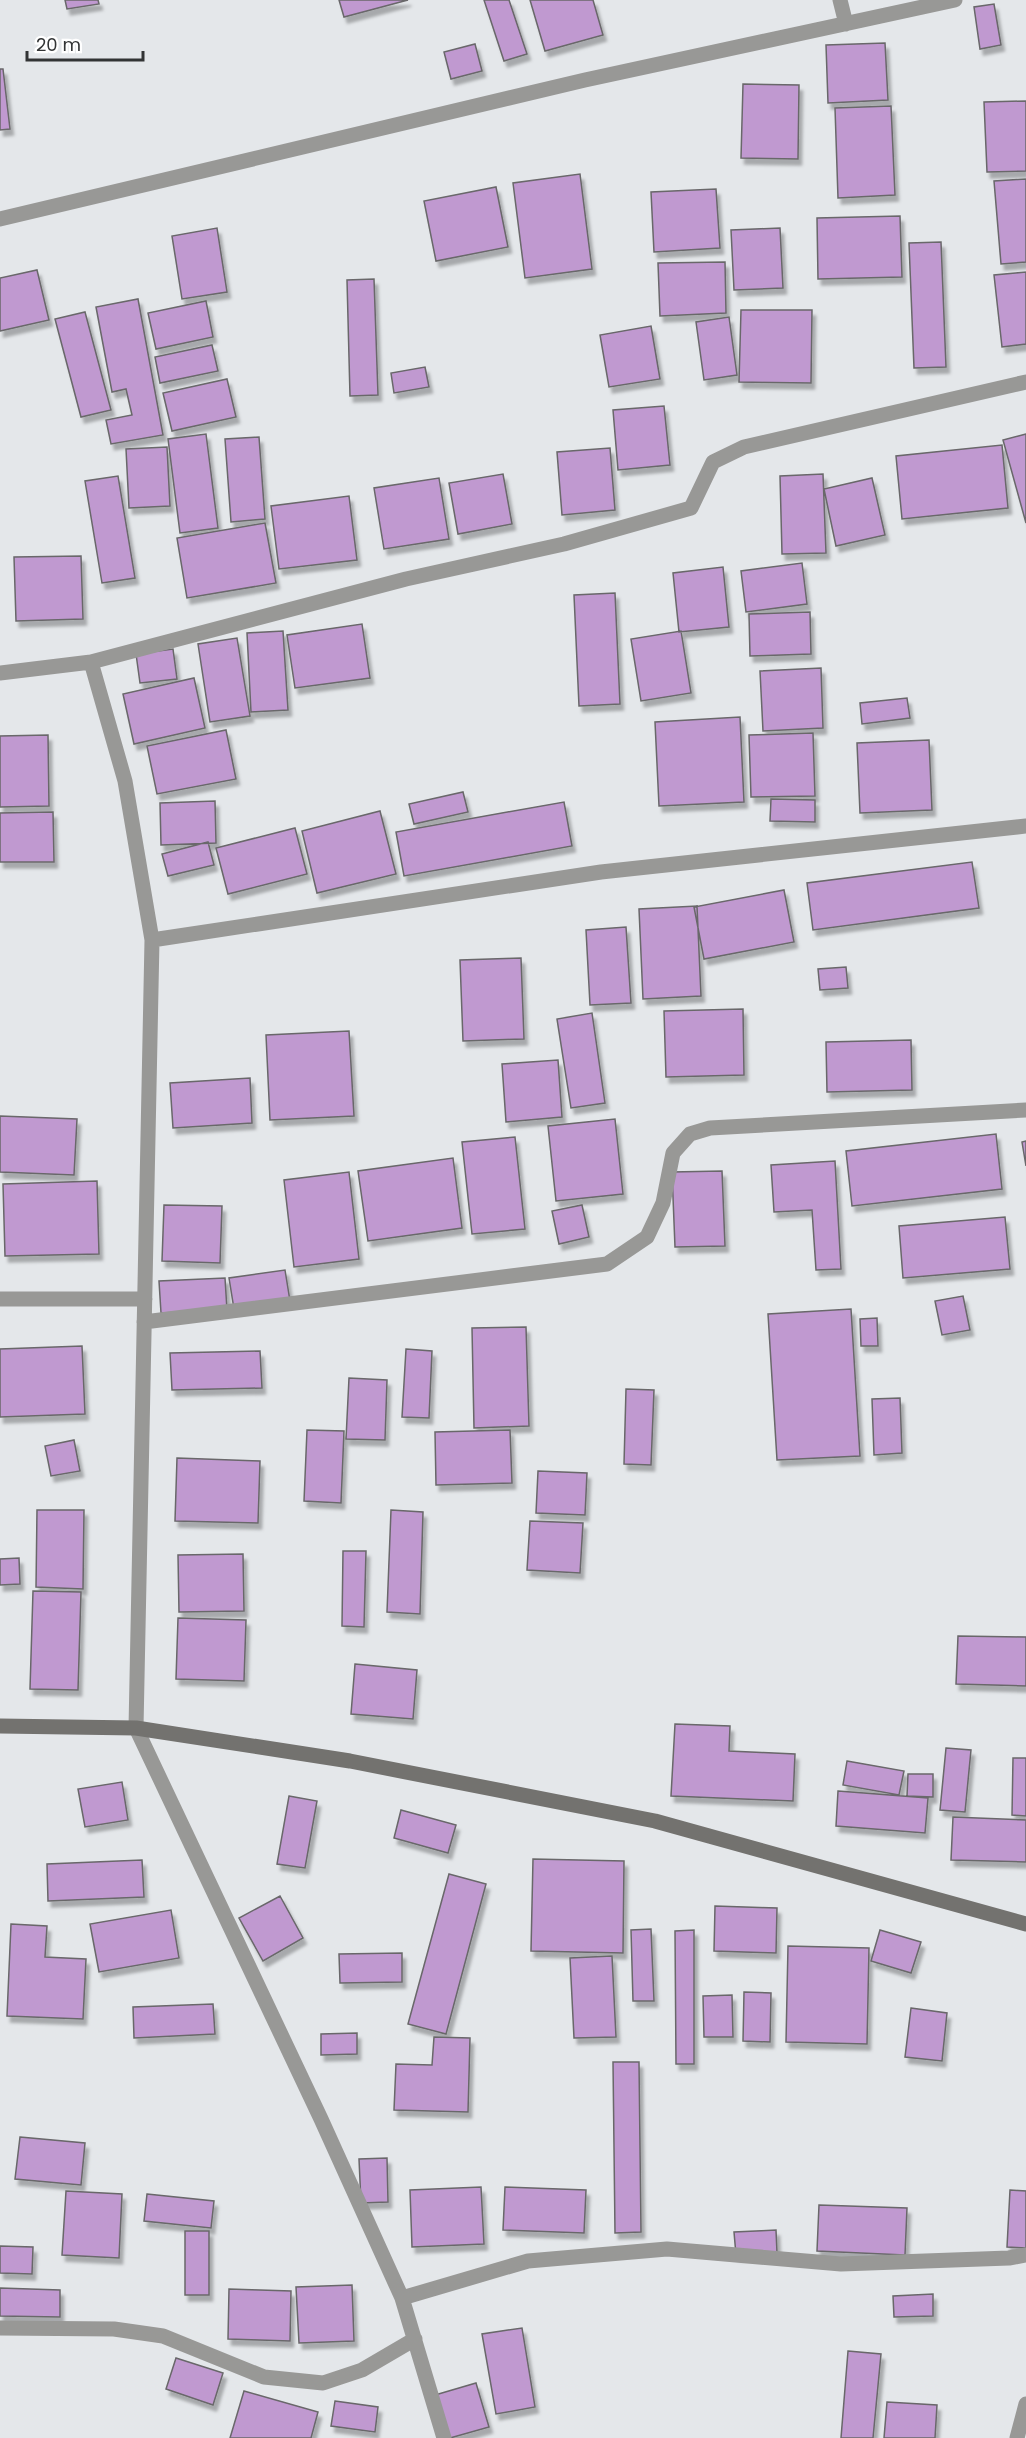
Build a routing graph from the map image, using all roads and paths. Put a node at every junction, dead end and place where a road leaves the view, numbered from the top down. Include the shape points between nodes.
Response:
1 (840, 0) edge
2 (955, 0) edge
3 (846, 24) junction
4 (0, 219) edge
5 (1026, 382) edge
6 (91, 662) junction
7 (0, 673) edge
8 (1026, 826) edge
9 (152, 940) junction
10 (1026, 1110) edge
11 (0, 1299) edge
12 (145, 1299) junction
13 (144, 1322) junction
14 (0, 1726) edge
15 (136, 1728) junction
16 (1026, 1924) edge
17 (1026, 2255) edge
18 (402, 2298) junction
19 (0, 2328) edge
20 (414, 2339) junction
21 (1026, 2404) edge
22 (444, 2438) edge
23 (1017, 2438) edge

1 - 3 street
2 - 3 street
3 - 4 street via 585,80
5 - 6 street via 744,447 713,462 691,508 564,544 406,579
6 - 7 street
6 - 9 street via 124,781
8 - 9 street via 601,872
9 - 12 street
10 - 13 street via 710,1128 690,1134 673,1153 663,1203 647,1237 607,1263
11 - 12 street
12 - 13 street
13 - 15 street
14 - 15 street
15 - 16 street via 350,1761 655,1821
15 - 18 street
17 - 18 street via 841,2264 667,2250 528,2261
18 - 20 street
19 - 20 street via 114,2329 163,2336 264,2377 323,2383 362,2370
20 - 22 street
21 - 23 street

